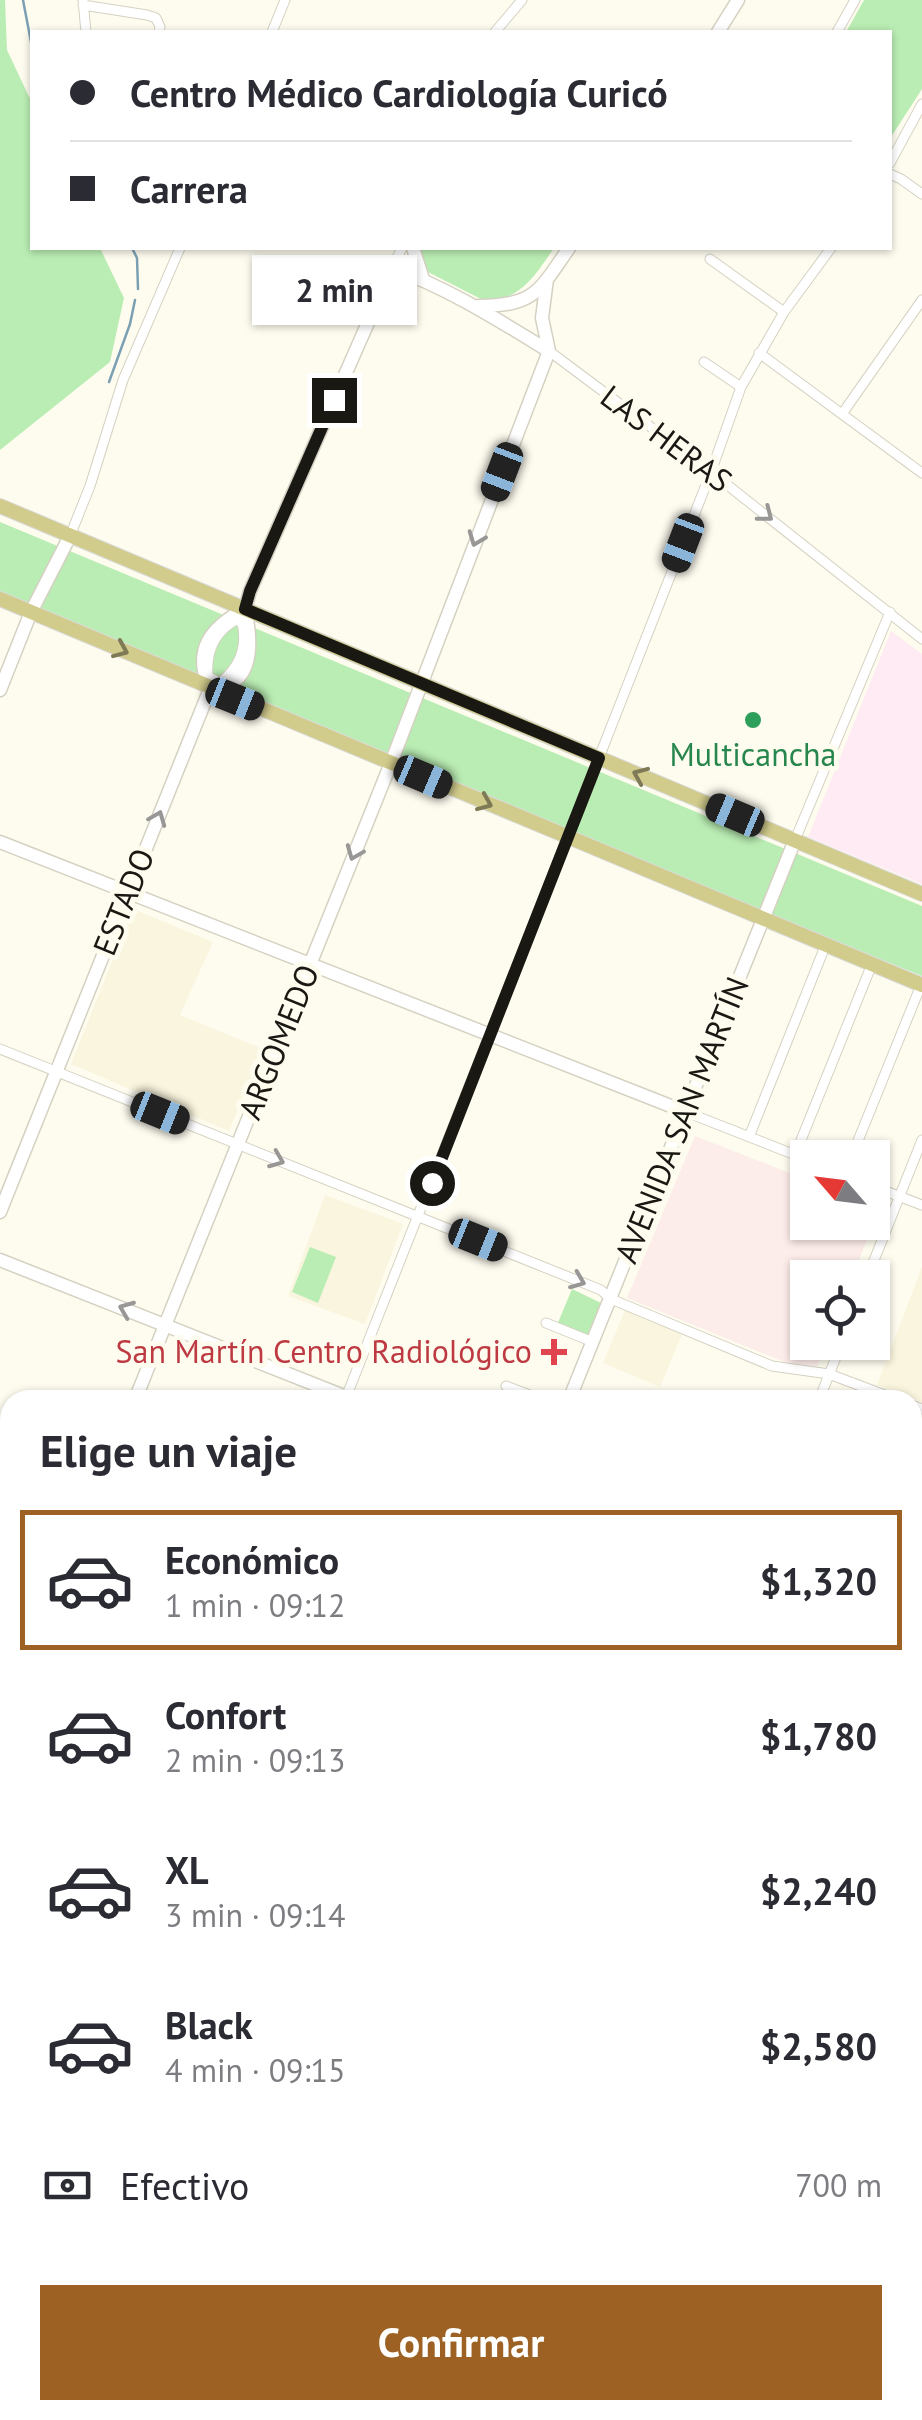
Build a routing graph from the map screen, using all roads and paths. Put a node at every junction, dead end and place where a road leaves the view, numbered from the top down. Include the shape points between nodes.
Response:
1 (284, 0) edge
2 (522, 0) edge
3 (738, 0) edge
4 (855, 0) edge
5 (83, 2) edge
6 (86, 30) edge
7 (159, 30) edge
8 (273, 30) edge
9 (498, 30) edge
10 (719, 30) edge
11 (838, 30) edge
12 (922, 104) edge
13 (892, 159) edge
14 (892, 166) edge
15 (892, 175) edge
16 (901, 179) junction
17 (922, 194) edge
18 (179, 250) edge
19 (401, 250) edge
20 (414, 250) edge
21 (567, 250) edge
22 (830, 250) edge
23 (710, 259) dead end
24 (392, 268) junction
25 (423, 279) junction
26 (547, 279) junction
27 (922, 300) edge
28 (476, 306) junction
29 (784, 312) junction
30 (549, 351) junction
31 (759, 353) junction
32 (704, 362) dead end
33 (741, 387) junction
34 (842, 414) junction
35 (711, 472) junction
36 (922, 473) edge
37 (0, 506) edge
38 (70, 536) junction
39 (0, 599) edge
40 (245, 609) junction
41 (31, 612) junction
42 (890, 612) junction
43 (922, 639) edge
44 (420, 683) junction
45 (212, 685) junction
46 (0, 689) edge
47 (599, 758) junction
48 (391, 763) junction
49 (568, 838) junction
50 (794, 840) junction
51 (0, 842) edge
52 (128, 892) junction
53 (922, 894) edge
54 (762, 918) junction
55 (826, 944) junction
56 (310, 964) junction
57 (872, 964) junction
58 (922, 985) edge
59 (491, 1034) junction
60 (0, 1049) edge
61 (56, 1071) junction
62 (686, 1112) junction
63 (749, 1137) junction
64 (801, 1140) edge
65 (858, 1140) edge
66 (922, 1140) edge
67 (237, 1144) junction
68 (790, 1153) edge
69 (890, 1193) edge
70 (899, 1196) junction
71 (922, 1205) edge
72 (0, 1212) edge
73 (419, 1217) junction
74 (0, 1260) edge
75 (874, 1260) edge
76 (611, 1299) junction
77 (546, 1323) dead end
78 (164, 1325) junction
79 (593, 1342) junction
80 (835, 1360) edge
81 (830, 1374) junction
82 (506, 1386) dead end
83 (138, 1390) edge
84 (326, 1390) edge
85 (352, 1390) edge
86 (517, 1390) edge
87 (573, 1390) edge
88 (823, 1390) edge
89 (872, 1390) edge

1 - 8 street
2 - 9 street
3 - 10 street
4 - 11 street
5 - 6 street
5 - 7 street via 156,18
12 - 13 street
14 - 16 street
15 - 16 street
16 - 17 street
18 - 38 street via 123,380
19 - 24 street
20 - 25 street
21 - 26 street
22 - 29 street
23 - 29 street
24 - 25 street, LAS HERAS
24 - 40 street
25 - 28 street, LAS HERAS
26 - 28 street via 519,302
26 - 30 street via 542,318
27 - 34 street
28 - 30 street, LAS HERAS
29 - 31 street
30 - 35 street, LAS HERAS
30 -> 44 street, ARGOMEDO
31 - 33 street
31 - 34 street
32 - 33 street
33 - 35 street
34 - 36 street
35 -> 42 street, LAS HERAS
35 - 47 street
37 - 38 main road
38 - 40 main road
38 - 41 street
39 - 41 main road
40 - 44 main road
40 - 45 street via 208,640 203,664
40 - 45 street via 248,659 233,682
41 -> 45 main road
41 - 46 street
42 - 43 street, LAS HERAS
42 - 50 street
44 - 47 main road
44 - 48 street, ARGOMEDO
45 - 45 street via 212,645 240,620 241,658
45 - 48 main road
52 -> 45 street, ESTADO
47 - 49 street
50 -> 47 main road
48 -> 49 main road
48 -> 56 street, ARGOMEDO
49 - 54 main road
49 - 59 street
50 - 53 main road
50 - 54 street, AVENIDA SAN MARTÍN
51 - 52 street
52 - 56 street
52 - 61 street, ESTADO
54 - 55 main road
54 - 62 street, AVENIDA SAN MARTÍN
55 - 57 main road
55 - 63 street
56 - 59 street
56 - 67 street, ARGOMEDO
57 - 58 main road
57 - 64 street
58 - 65 street
59 - 62 street
59 - 73 street
60 - 61 street
61 - 67 street
61 - 72 street, ESTADO
62 - 63 street
62 - 76 street, AVENIDA SAN MARTÍN
63 - 68 street
66 - 70 street
67 -> 73 street
67 - 78 street, ARGOMEDO
69 - 70 street
70 - 71 street
70 - 75 street
73 -> 76 street
73 - 85 street
78 -> 74 street
76 - 79 street, AVENIDA SAN MARTÍN
76 - 81 street via 772,1366
77 - 79 street
78 - 83 street, ARGOMEDO
78 - 84 street
79 - 87 street, AVENIDA SAN MARTÍN
80 - 81 street
81 - 88 street
81 - 89 street
82 - 86 street

